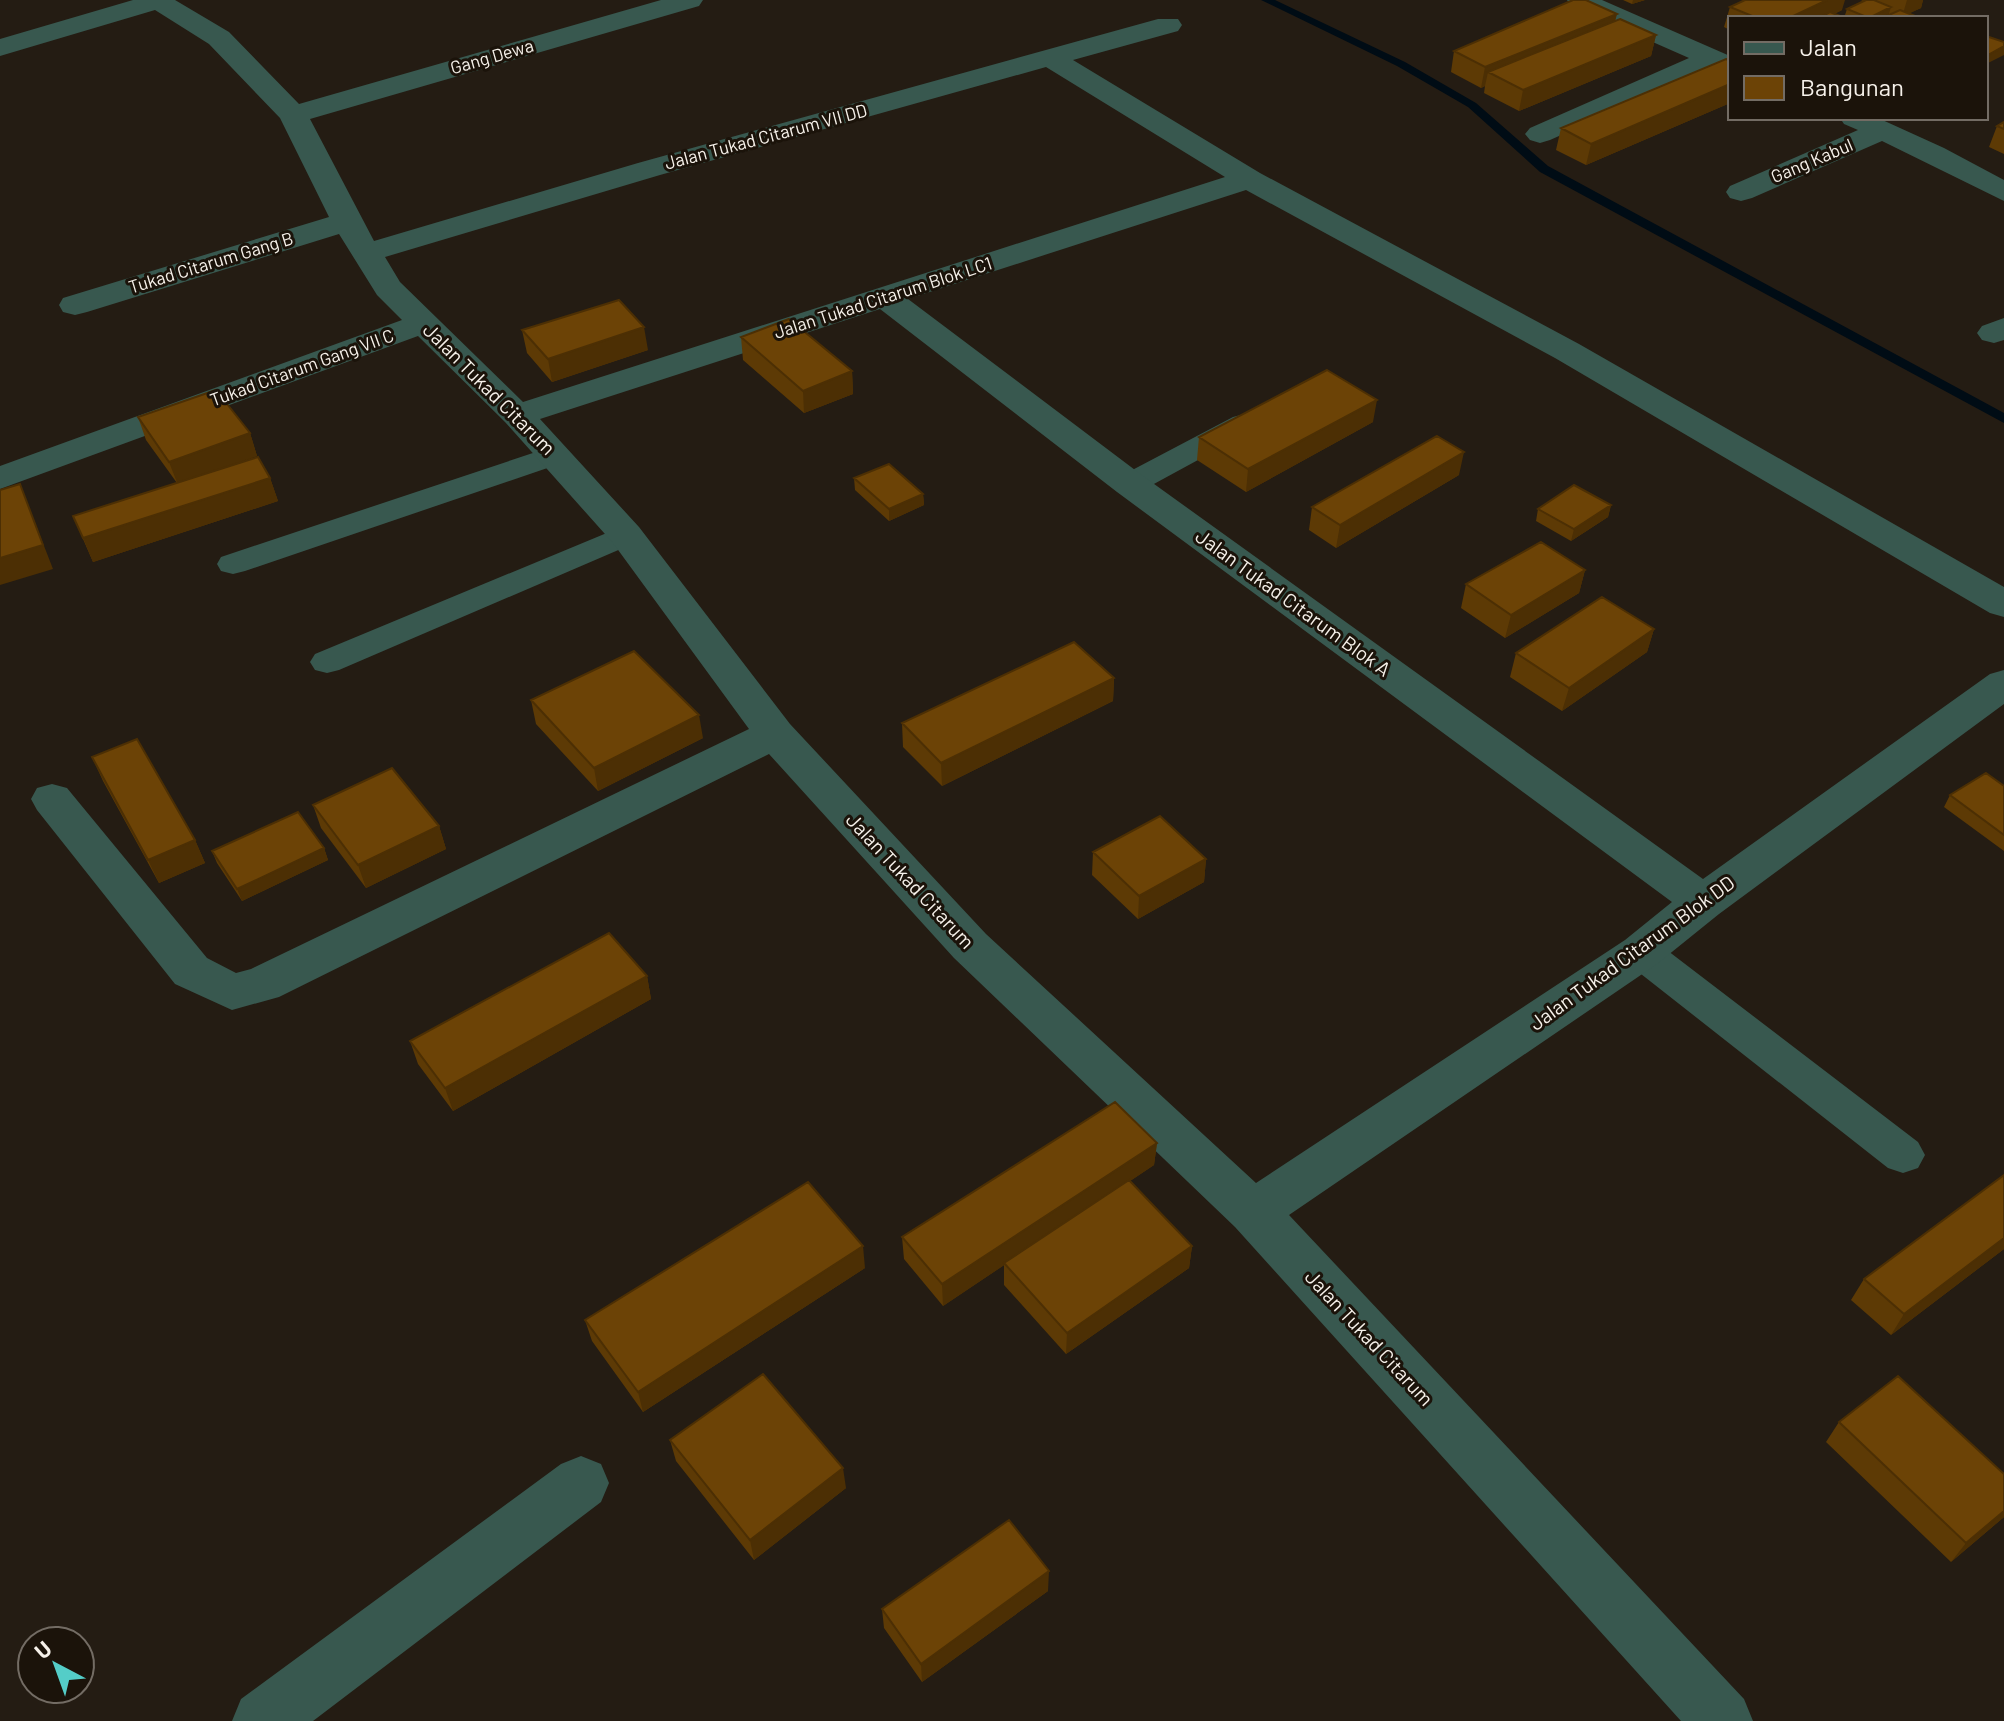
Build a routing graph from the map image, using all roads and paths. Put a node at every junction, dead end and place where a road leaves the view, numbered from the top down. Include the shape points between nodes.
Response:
1 (690, 0) edge
2 (1580, 0) edge
3 (169, 2) edge
4 (1168, 25) dead end
5 (0, 48) edge
6 (1052, 59) junction
7 (1721, 62) edge
8 (293, 115) junction
9 (1859, 120) edge
10 (1883, 130) junction
11 (1540, 134) dead end
12 (1249, 179) junction
13 (1741, 192) dead end
14 (2004, 192) edge
15 (356, 238) junction
16 (886, 298) junction
17 (75, 305) dead end
18 (424, 323) junction
19 (1273, 408) edge
20 (517, 415) junction
21 (554, 455) junction
22 (0, 478) edge
23 (1130, 484) junction
24 (626, 535) junction
25 (233, 564) dead end
26 (2004, 604) edge
27 (327, 662) dead end
28 (2004, 684) edge
29 (775, 734) junction
30 (52, 799) dead end
31 (1703, 902) junction
32 (1641, 952) junction
33 (1903, 1155) dead end
34 (1253, 1212) junction
35 (581, 1483) dead end
36 (263, 1721) edge
37 (1722, 1721) edge

1 - 8 street, Gang Dewa
2 - 7 street
3 - 5 street
3 - 8 street, Jalan Tukad Citarum via 219,38
4 - 6 street, Jalan Tukad Citarum VII DD
6 - 12 street
6 - 15 street, Jalan Tukad Citarum VII DD via 649,169
7 - 11 street
8 - 15 street, Jalan Tukad Citarum
9 - 10 street
10 - 13 street, Gang Kabul
10 - 14 street
12 - 16 street, Jalan Tukad Citarum Blok LC1
12 - 26 street via 1567,351
15 - 17 street, Tukad Citarum Gang B
15 - 18 street, Jalan Tukad Citarum via 388,288
16 - 20 street, Jalan Tukad Citarum Blok LC1
16 - 23 street, Jalan Tukad Citarum Blok A
18 - 20 street, Jalan Tukad Citarum
18 - 22 street, Tukad Citarum Gang VII C
19 - 23 lane
20 - 21 street, Jalan Tukad Citarum
21 - 24 street, Jalan Tukad Citarum
21 - 25 lane
23 - 31 street, Jalan Tukad Citarum Blok A
24 - 27 lane
24 - 29 street, Jalan Tukad Citarum
28 - 31 street, Jalan Tukad Citarum Blok DD
29 - 30 street via 263,984 232,992 191,971
29 - 34 street, Jalan Tukad Citarum via 970,946
31 - 32 street, Jalan Tukad Citarum Blok DD
32 - 33 lane
32 - 34 street, Jalan Tukad Citarum Blok DD
34 - 37 street, Jalan Tukad Citarum
35 - 36 street

